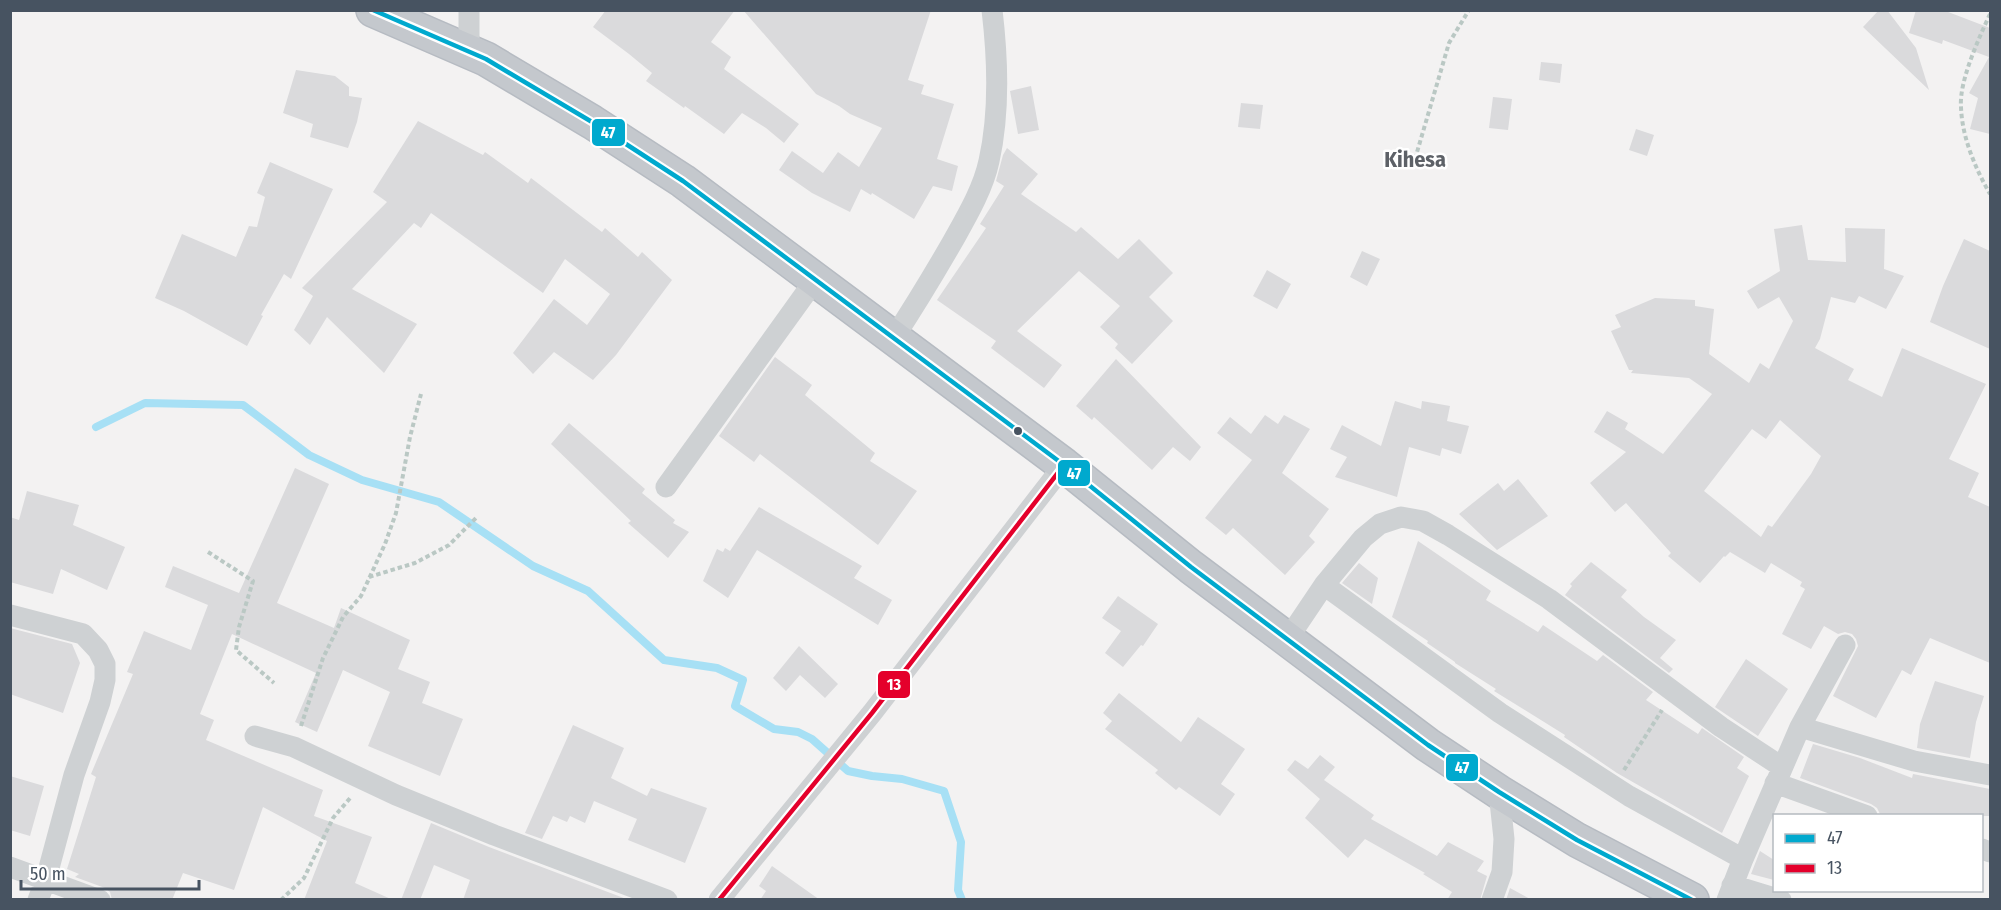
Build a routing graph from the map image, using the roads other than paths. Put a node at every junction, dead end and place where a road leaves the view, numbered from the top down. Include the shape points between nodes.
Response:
1 (373, 10) edge
2 (469, 10) edge
3 (992, 10) edge
4 (469, 52) junction
5 (815, 280) junction
6 (893, 339) junction
7 (1064, 465) junction
8 (666, 487) dead end
9 (1324, 585) junction
10 (10, 615) edge
11 (1287, 640) junction
12 (1845, 645) dead end
13 (1800, 727) junction
14 (255, 736) dead end
15 (1779, 775) junction
16 (1990, 775) edge
17 (1499, 792) junction
18 (1863, 814) edge
19 (1743, 859) junction
20 (10, 867) edge
21 (46, 879) junction
22 (1730, 892) edge
23 (38, 900) edge
24 (100, 900) edge
25 (667, 900) edge
26 (719, 900) edge
27 (1492, 900) edge
28 (1692, 900) edge
29 (1781, 900) edge

1 - 4 highway
2 - 4 street
3 - 6 street via 997,108 989,163 970,210
4 - 5 highway via 592,122 674,175
5 - 6 highway
5 - 8 street
6 - 7 highway
7 - 11 highway
7 - 26 street via 872,713
9 - 11 street
9 - 15 street via 1363,538 1380,524 1401,517 1423,521 1549,599
9 - 19 street via 1500,714 1614,786
10 - 21 street via 83,634 105,664 100,702 74,775
11 - 17 highway via 1428,745
12 - 13 street
13 - 15 street
13 - 16 street via 1914,761
14 - 25 street via 294,747 494,835
15 - 18 street
15 - 19 street
17 - 27 street via 1504,839 1502,872
17 - 28 highway via 1578,840
19 - 22 street
20 - 21 street
21 - 23 street
21 - 24 street
22 - 29 street

